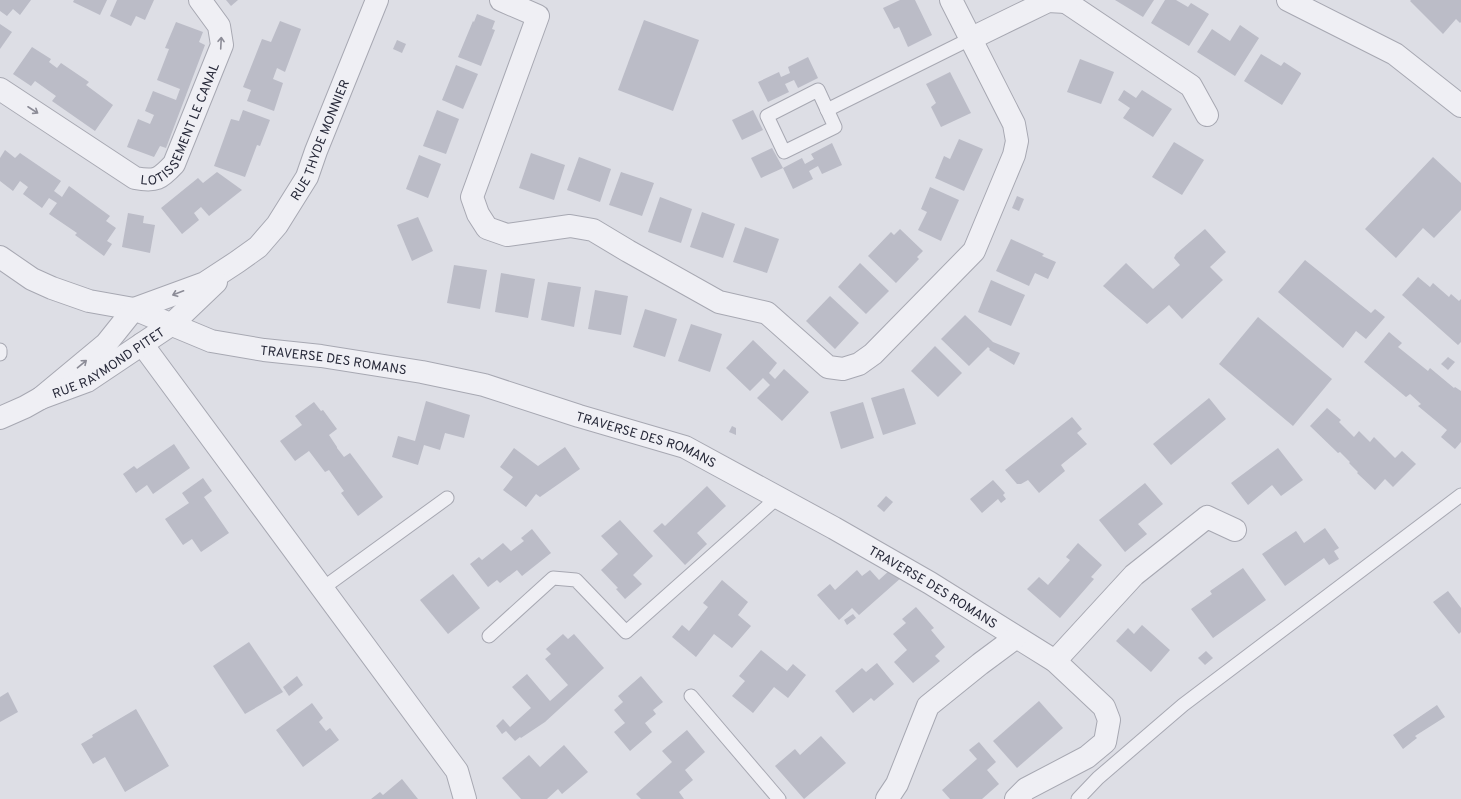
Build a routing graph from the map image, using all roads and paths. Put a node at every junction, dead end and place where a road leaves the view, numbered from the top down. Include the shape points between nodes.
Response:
1 (200, 0) edge
2 (377, 0) edge
3 (501, 0) edge
4 (951, 0) edge
5 (1288, 0) edge
6 (1067, 1) edge
7 (542, 8) edge
8 (972, 38) junction
9 (0, 89) edge
10 (1461, 106) edge
11 (827, 110) junction
12 (1207, 115) dead end
13 (0, 257) edge
14 (237, 262) junction
15 (134, 309) junction
16 (172, 324) junction
17 (142, 344) junction
18 (0, 350) edge
19 (0, 354) edge
20 (41, 398) junction
21 (0, 418) edge
22 (1461, 496) edge
23 (778, 497) junction
24 (447, 498) dead end
25 (1235, 530) dead end
26 (323, 588) junction
27 (489, 636) dead end
28 (1016, 638) junction
29 (1055, 661) junction
30 (691, 696) dead end
31 (465, 799) edge
32 (779, 799) edge
33 (887, 799) edge
34 (1016, 799) edge
35 (1078, 799) edge

9 -> 1 street, LOTISSEMENT LE CANAL via 135,178 151,181 164,175 174,164 222,45 220,26
2 - 14 street, RUE THYDE MONNIER via 307,178 277,225 258,247
3 - 7 street
4 - 8 street
5 - 10 street via 1395,54
6 - 8 street via 1048,2
6 - 12 street via 1191,86
7 - 8 street via 472,197 478,214 487,228 507,235 570,226 593,230 719,302 767,313 828,366 842,369 859,364 873,354 974,251 1014,155 1018,141 1014,124
8 - 11 lane
11 - 11 lane via 835,127 784,152 767,116 818,90
13 - 15 street, TRAVERSE DES ROMANS via 32,279 52,288 89,301
14 -> 15 street, RUE THYDE MONNIER via 204,283
14 - 16 street, RUE THYDE MONNIER
15 - 16 street, TRAVERSE DES ROMANS
20 -> 15 street, RUE RAYMOND PITET via 106,344
16 - 17 street, RUE RAYMOND PITET
16 - 23 street, TRAVERSE DES ROMANS via 211,341 422,372 484,385 685,447
17 - 20 street, RUE RAYMOND PITET via 87,381
17 - 26 street
18 - 19 lane
20 - 21 street, RUE RAYMOND PITET
22 - 35 lane via 1183,705 1098,778
23 - 27 lane via 626,632 576,580 553,578
23 - 28 street, TRAVERSE DES ROMANS via 930,583
24 - 26 lane
25 - 29 street via 1207,516 1134,575
26 - 31 street via 457,771
28 - 29 street, TRAVERSE DES ROMANS
28 - 33 street via 928,706 897,784
29 - 34 street, TRAVERSE DES ROMANS via 1104,707 1109,720 1105,742 1087,757 1026,789
30 - 32 lane

